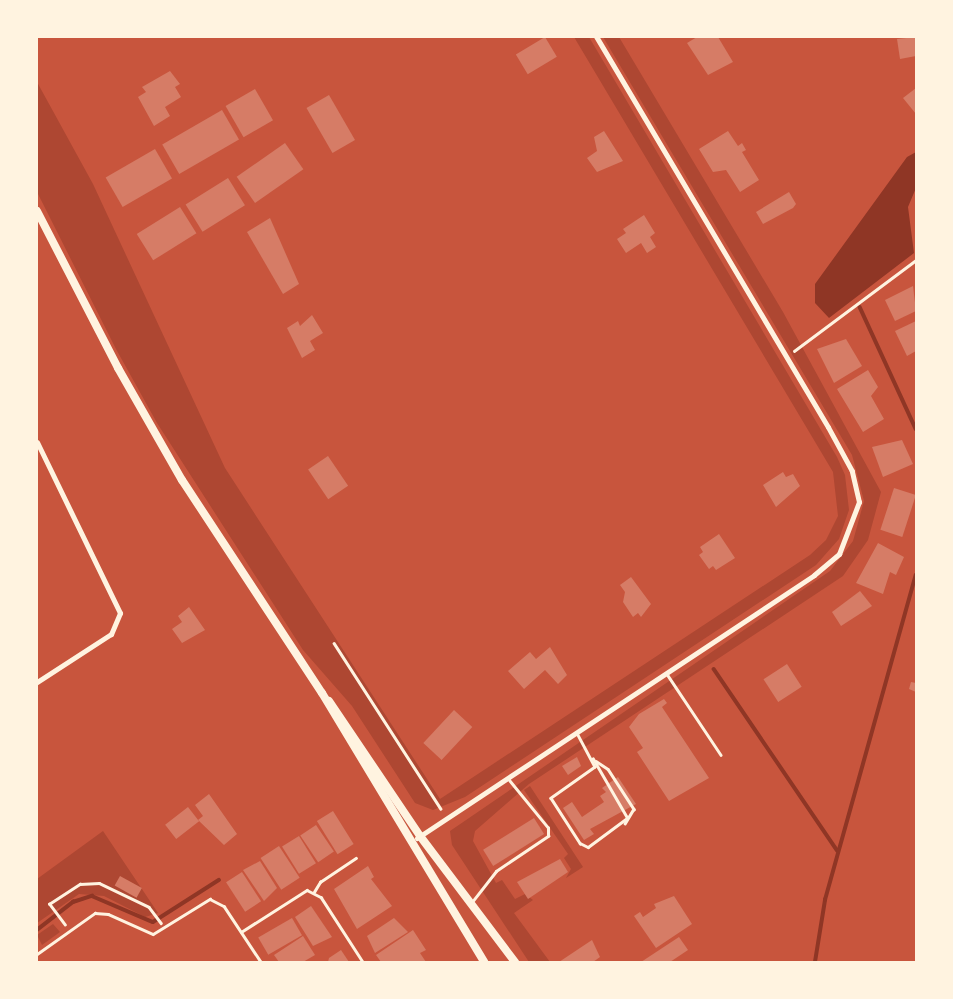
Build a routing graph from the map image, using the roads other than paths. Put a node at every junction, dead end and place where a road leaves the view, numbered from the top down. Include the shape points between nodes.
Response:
1 (596, 37) edge
2 (37, 211) edge
3 (37, 442) edge
4 (667, 674) junction
5 (37, 682) edge
6 (322, 693) junction
7 (577, 733) junction
8 (721, 755) dead end
9 (593, 759) junction
10 (508, 779) junction
11 (625, 824) junction
12 (420, 836) junction
13 (409, 843) junction
14 (356, 858) dead end
15 (314, 892) junction
16 (472, 902) junction
17 (241, 932) junction
18 (37, 954) edge
19 (261, 962) edge
20 (363, 962) edge
21 (484, 962) edge
22 (515, 962) edge

1 - 4 street via 852,471 859,502 839,554
2 - 6 main road via 139,408
3 - 5 street via 120,613 111,634
4 - 7 street
4 - 8 lane
6 - 12 main road via 342,715
6 - 13 main road
7 - 9 lane
7 - 10 street
9 - 11 lane via 627,813
9 - 11 lane via 608,769 634,809
9 - 11 lane via 593,771 551,798 584,846 599,843
10 - 12 street
10 - 16 lane via 548,828 548,836 496,871
12 - 13 street
12 - 16 main road
13 - 21 main road
14 - 15 lane via 320,881
15 - 17 lane via 300,893
15 - 20 lane
16 - 22 main road
17 - 18 lane via 224,906 210,899 153,934 108,914 94,913
17 - 19 lane

